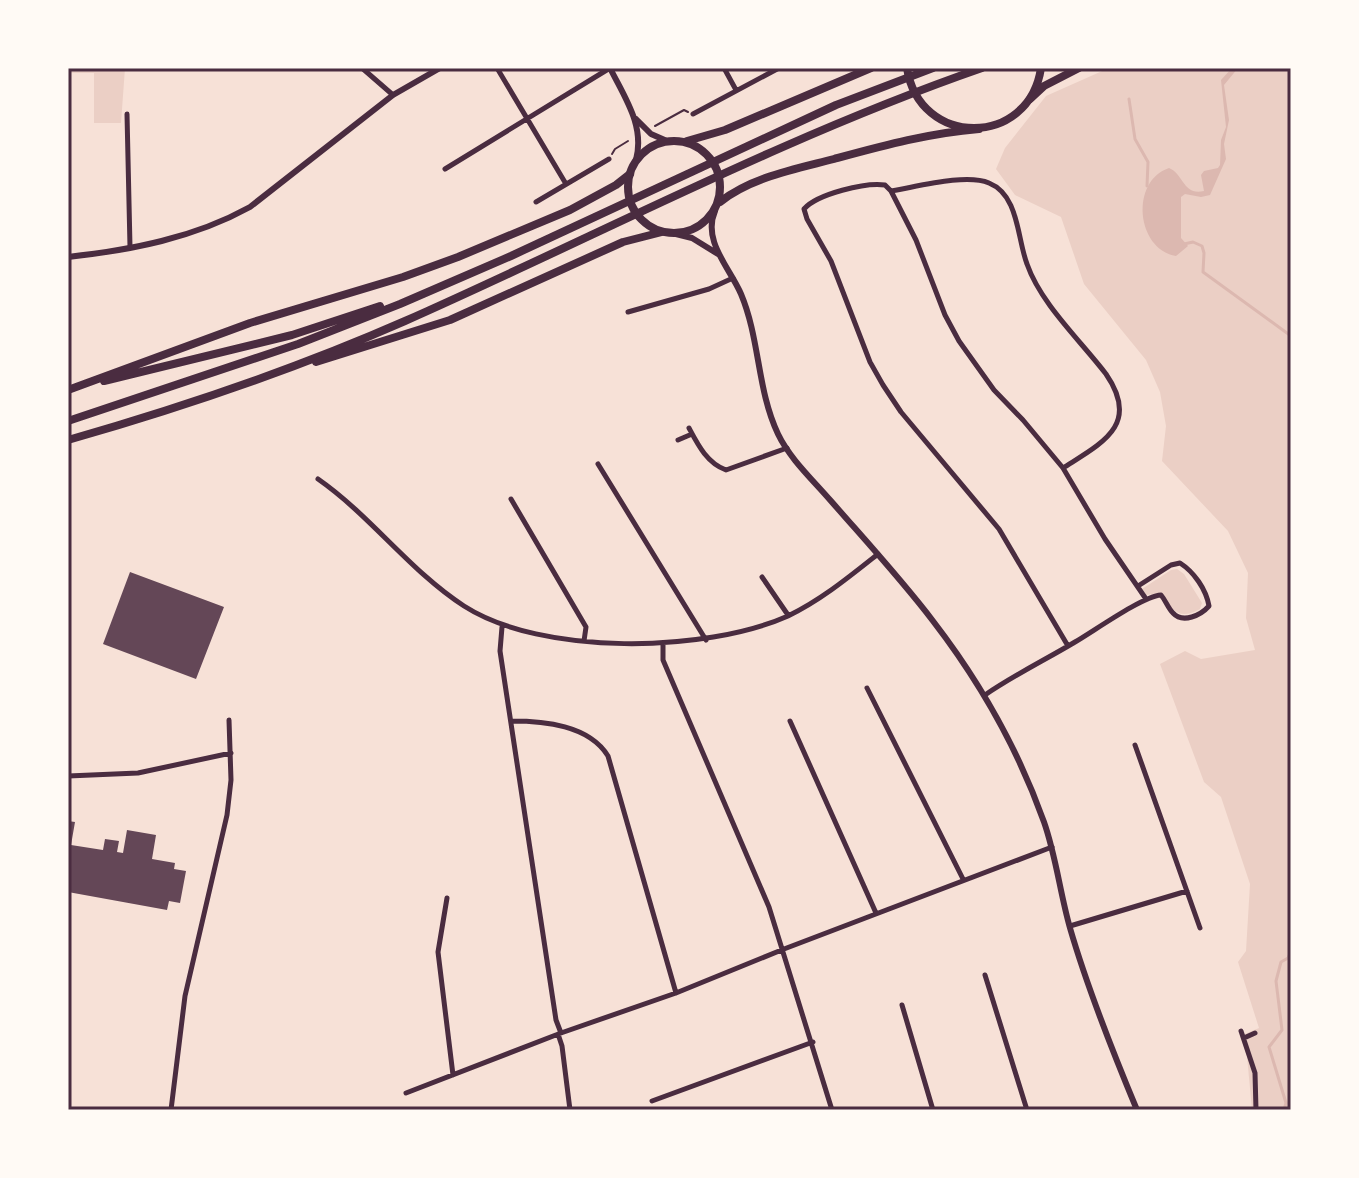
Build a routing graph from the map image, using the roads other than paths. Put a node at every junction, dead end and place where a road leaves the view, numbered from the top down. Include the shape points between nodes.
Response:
1 (362, 68) edge
2 (440, 68) edge
3 (497, 68) edge
4 (610, 68) edge
5 (724, 68) edge
6 (779, 68) edge
7 (871, 68) edge
8 (907, 68) edge
9 (933, 68) edge
10 (982, 68) edge
11 (1041, 68) edge
12 (1079, 68) edge
13 (736, 90) junction
14 (393, 95) junction
15 (1030, 99) junction
16 (127, 114) dead end
17 (693, 114) road end
18 (528, 118) junction
19 (636, 119) junction
20 (979, 129) junction
21 (667, 141) junction
22 (682, 141) junction
23 (609, 159) road end
24 (636, 160) junction
25 (445, 169) dead end
26 (630, 174) junction
27 (566, 184) junction
28 (891, 191) junction
29 (536, 202) dead end
30 (716, 207) junction
31 (662, 232) junction
32 (676, 234) junction
33 (130, 247) junction
34 (718, 254) junction
35 (68, 257) edge
36 (463, 278) junction
37 (733, 278) junction
38 (628, 312) dead end
39 (281, 371) junction
40 (68, 390) edge
41 (68, 421) edge
42 (68, 440) edge
43 (678, 440) dead end
44 (787, 448) junction
45 (598, 464) dead end
46 (1063, 468) junction
47 (318, 479) dead end
48 (511, 499) dead end
49 (878, 554) junction
50 (762, 577) dead end
51 (1138, 586) junction
52 (1146, 599) junction
53 (788, 615) junction
54 (502, 627) junction
55 (706, 640) junction
56 (584, 641) junction
57 (663, 644) junction
58 (1068, 646) junction
59 (867, 688) dead end
60 (985, 695) junction
61 (229, 720) dead end
62 (511, 721) junction
63 (790, 721) dead end
64 (1135, 745) dead end
65 (231, 753) junction
66 (68, 776) edge
67 (1052, 847) junction
68 (963, 879) junction
69 (1187, 891) junction
70 (447, 898) dead end
71 (876, 913) junction
72 (1070, 926) junction
73 (1200, 928) dead end
74 (784, 949) junction
75 (985, 975) dead end
76 (676, 993) junction
77 (902, 1005) dead end
78 (1255, 1033) dead end
79 (560, 1034) junction
80 (813, 1042) junction
81 (453, 1075) junction
82 (406, 1093) dead end
83 (652, 1101) dead end
84 (171, 1110) edge
85 (570, 1110) edge
86 (832, 1110) edge
87 (933, 1110) edge
88 (1027, 1110) edge
89 (1137, 1110) edge
90 (1256, 1110) edge

1 - 14 street
2 - 14 street
3 - 18 street
4 - 18 street
4 - 19 street
5 - 13 street
6 - 13 street
7 - 22 main road via 760,116
8 - 20 main road via 919,99 934,115 959,127
9 - 36 main road via 836,105
10 - 39 main road via 777,147 456,298
11 - 15 main road
12 - 15 main road
13 - 17 street
14 - 33 street via 250,207 199,231
15 - 20 main road via 1004,122
16 - 33 street
18 - 25 street
18 - 27 street
19 - 21 street
19 - 24 street
20 - 30 main road via 929,134 785,172 738,190
21 - 22 main road
21 - 24 main road
22 - 30 main road via 707,154 717,168 721,185
23 - 27 street
24 - 26 main road
26 - 31 main road via 632,207 643,222
26 - 40 main road via 579,206 458,257 250,323
27 - 29 street
28 - 46 street via 959,341
28 - 46 street via 977,179 999,188 1010,203 1041,295 1106,374 1119,399 1121,411 1112,433
28 - 58 street via 876,184 818,199 804,209 837,274 870,362 901,412 999,529
30 - 32 main road via 700,226
30 - 34 street via 711,229
31 - 32 main road
31 - 39 main road via 623,242 450,320
32 - 34 street
33 - 35 street
34 - 37 street
36 - 40 main road via 292,335
36 - 41 main road via 298,344
37 - 38 street
37 - 44 street via 751,323 774,424
39 - 42 main road
43 - 44 street via 690,431 712,463 726,470
44 - 49 street
45 - 55 street
46 - 51 street
47 - 54 street via 443,591
48 - 56 street via 586,627
49 - 53 street
49 - 60 street
50 - 53 street
51 - 52 street
51 - 52 street via 1180,563 1204,590 1209,606 1183,618 1173,614 1161,595
52 - 58 street
53 - 55 street
54 - 56 street
54 - 62 street via 500,651
55 - 57 street
56 - 57 street
57 - 74 street via 663,660
58 - 60 street
59 - 68 street
60 - 67 street via 1014,750
61 - 65 street
62 - 76 street via 550,724 589,736 603,747
62 - 79 street
63 - 71 street
64 - 69 street
65 - 66 street via 138,773
65 - 84 street via 227,815 186,993
67 - 68 street
67 - 72 street
68 - 71 street
69 - 72 street
69 - 73 street
70 - 81 street via 438,952
71 - 74 street
72 - 89 street
74 - 76 street
74 - 80 street
75 - 88 street
76 - 79 street
77 - 87 street
78 - 90 street via 1243,1035 1255,1073
79 - 81 street
79 - 85 street
80 - 83 street
80 - 86 street
81 - 82 street

